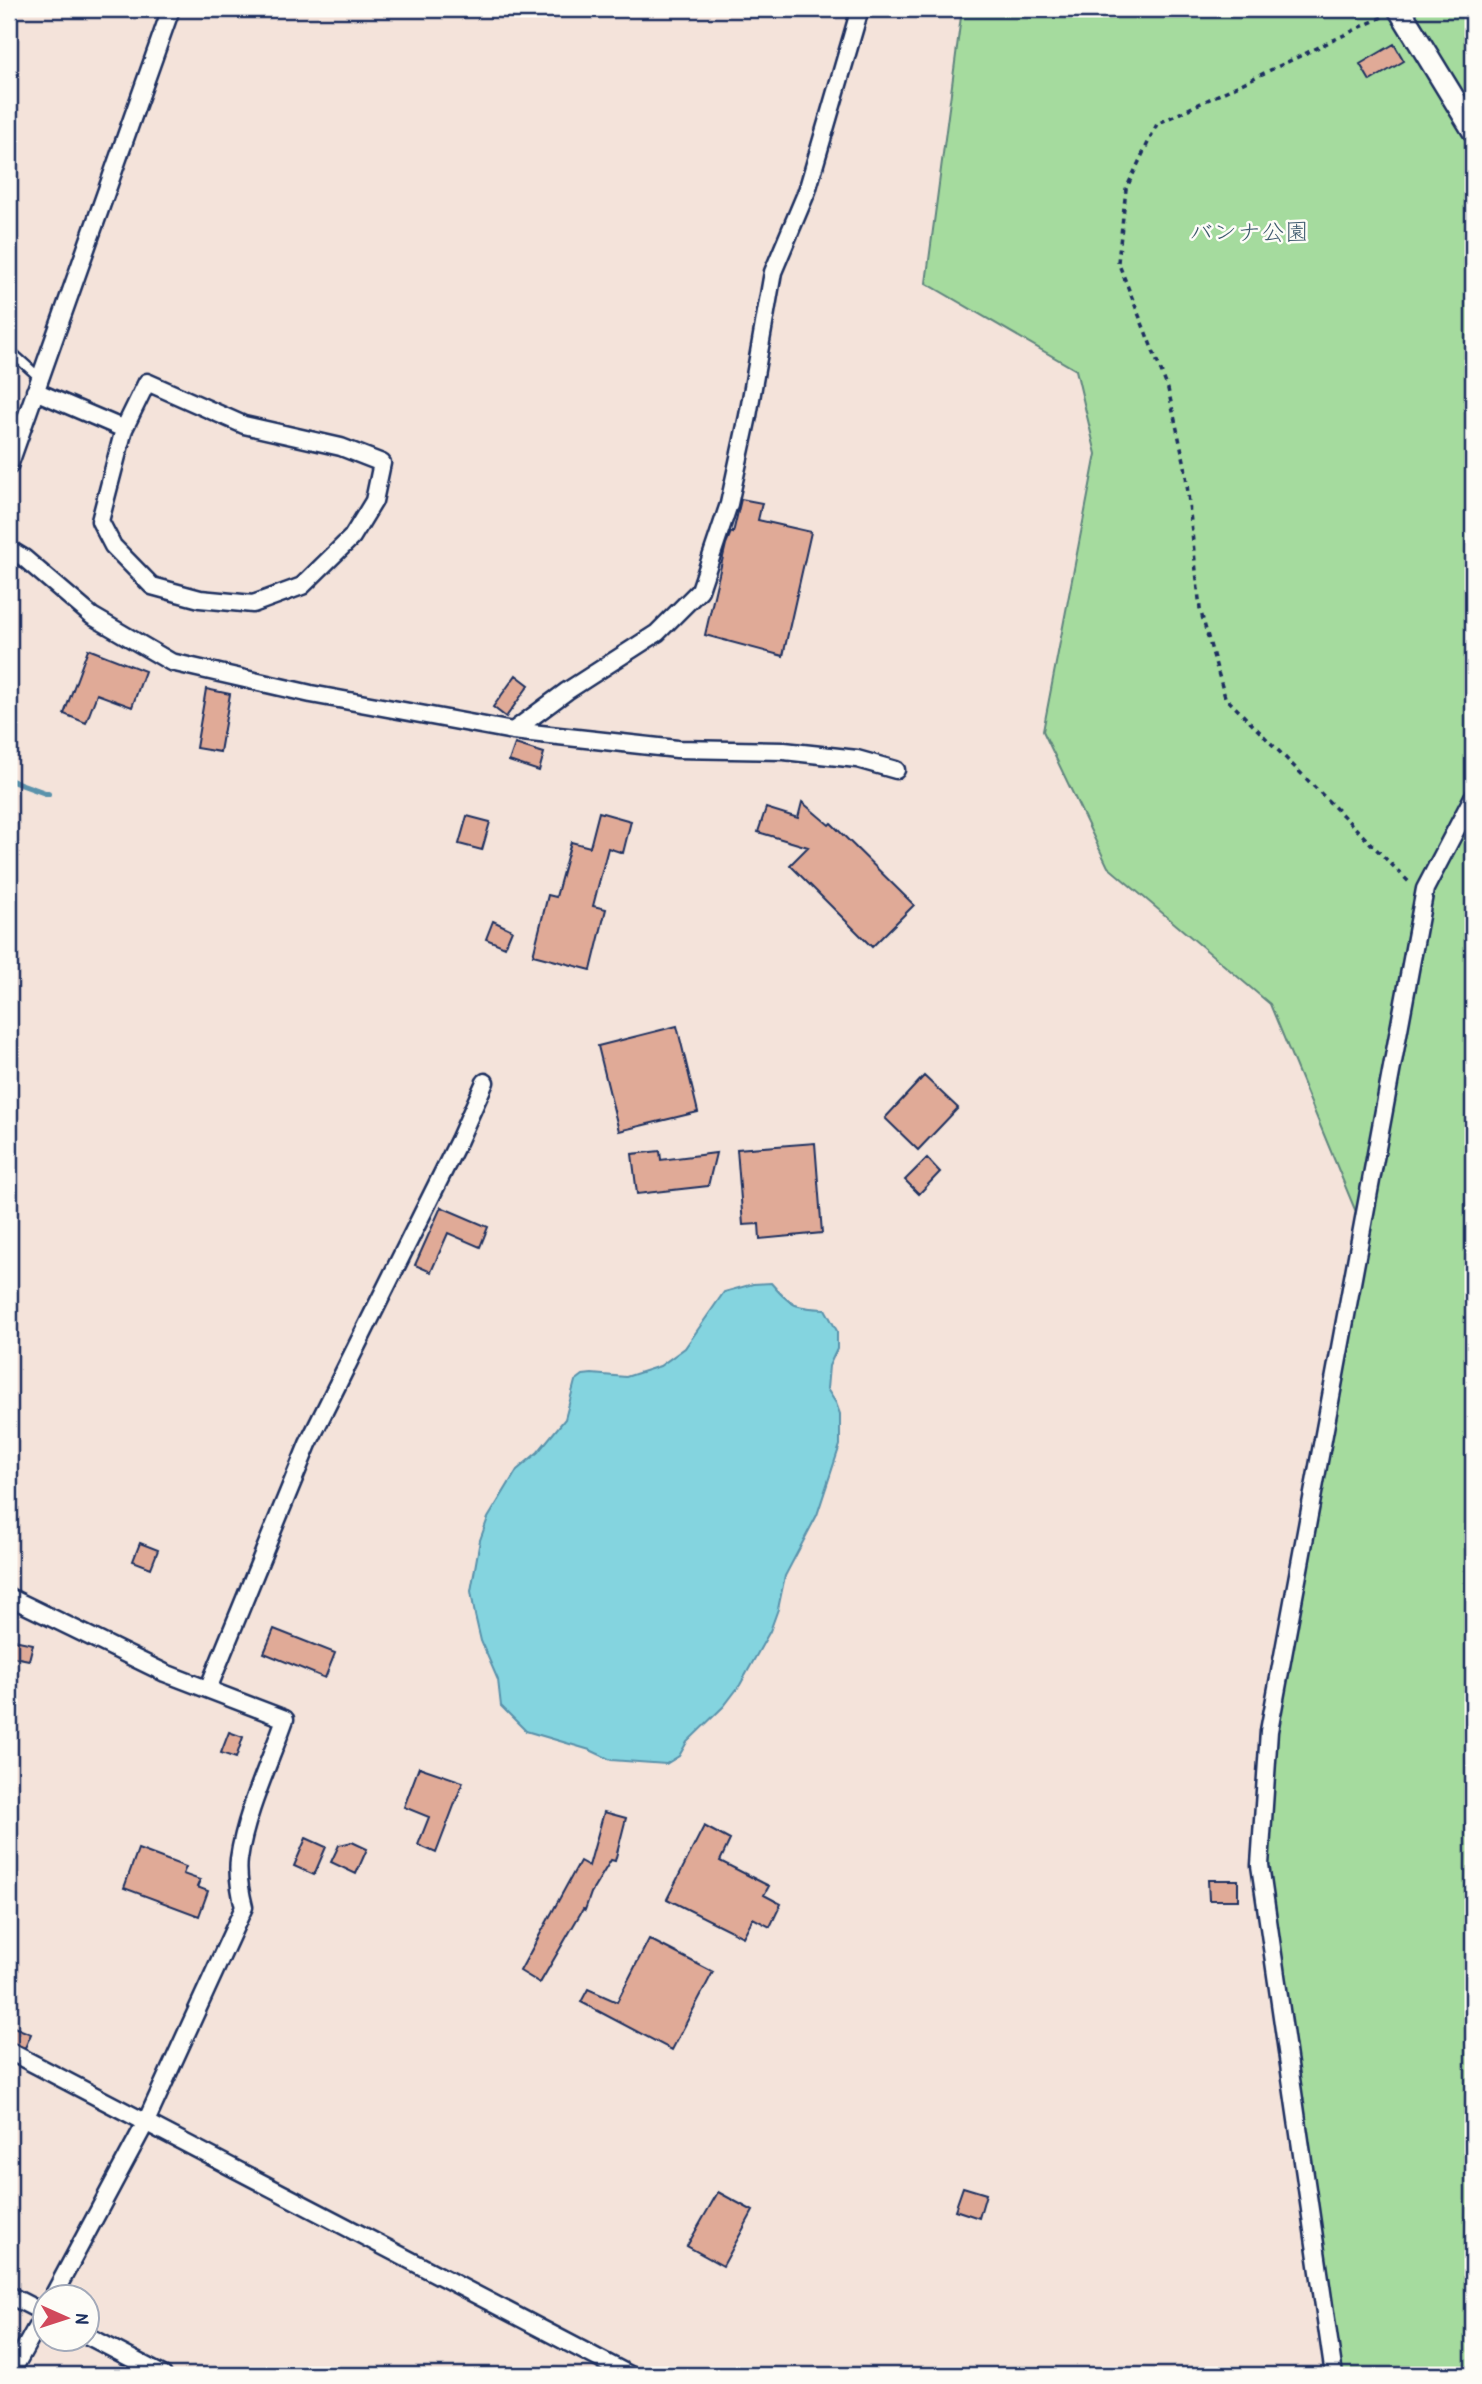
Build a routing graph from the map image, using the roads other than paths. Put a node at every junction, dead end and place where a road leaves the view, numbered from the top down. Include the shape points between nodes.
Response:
1 (171, 9) edge
2 (860, 9) edge
3 (1399, 9) edge
4 (1473, 130) edge
5 (9, 350) edge
6 (38, 385) junction
7 (15, 428) edge
8 (124, 429) junction
9 (9, 466) edge
10 (9, 549) edge
11 (513, 731) junction
12 (896, 770) dead end
13 (1473, 797) edge
14 (485, 1082) dead end
15 (9, 1597) edge
16 (208, 1689) junction
17 (9, 2051) edge
18 (145, 2124) junction
19 (61, 2282) edge
20 (9, 2295) edge
21 (32, 2306) edge
22 (32, 2335) edge
23 (102, 2343) edge
24 (10, 2375) edge
25 (163, 2375) edge
26 (630, 2375) edge
27 (1334, 2375) edge

1 - 6 street
2 - 11 street via 807,191 773,272 729,504 700,590 657,633
3 - 4 street
5 - 6 lane
6 - 7 street
6 - 8 street
7 - 9 street
8 - 8 street via 100,521 113,546 152,586 200,599 253,604 302,586 352,537 374,501 382,463 341,447 244,425 147,382
10 - 11 street via 92,615 171,662 311,694
11 - 12 street via 677,749 784,751 857,759
13 - 27 street via 1423,896 1269,1731 1260,1864
14 - 16 street via 308,1444
15 - 16 street
16 - 18 street via 285,1719 244,1833 239,1886 244,1907
17 - 18 street
18 - 19 street
18 - 26 street
20 - 21 street
22 - 24 street
23 - 25 street

